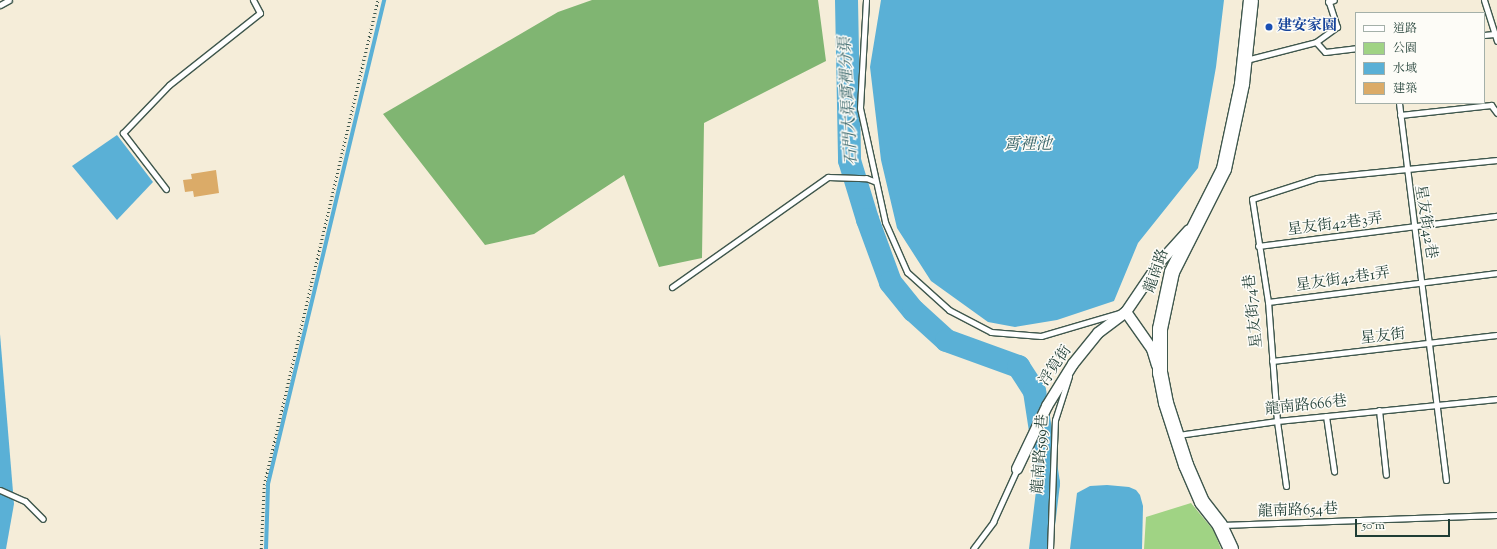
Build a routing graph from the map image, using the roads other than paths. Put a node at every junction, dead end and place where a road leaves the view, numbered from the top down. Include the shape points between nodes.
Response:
1 (9, 0) edge
2 (253, 0) edge
3 (866, 0) edge
4 (1251, 0) edge
5 (1334, 0) edge
6 (1484, 0) edge
7 (1328, 1) edge
8 (0, 5) edge
9 (1494, 34) junction
10 (1485, 35) edge
11 (1497, 41) edge
12 (1316, 42) junction
13 (1355, 48) edge
14 (1244, 61) junction
15 (1398, 104) edge
16 (1497, 113) edge
17 (1400, 115) junction
18 (1497, 160) edge
19 (1405, 171) junction
20 (874, 181) junction
21 (166, 189) dead end
22 (1497, 216) edge
23 (1195, 223) junction
24 (1415, 227) junction
25 (1258, 246) junction
26 (1497, 273) edge
27 (1422, 282) junction
28 (672, 287) dead end
29 (1268, 302) junction
30 (1126, 312) junction
31 (1497, 335) edge
32 (1429, 344) junction
33 (1272, 361) junction
34 (1073, 364) junction
35 (1160, 373) junction
36 (1497, 399) edge
37 (1437, 407) junction
38 (1380, 410) junction
39 (1326, 416) junction
40 (1277, 421) junction
41 (1178, 435) junction
42 (1017, 469) joint
43 (1334, 471) dead end
44 (1386, 475) dead end
45 (1446, 480) dead end
46 (1286, 486) dead end
47 (0, 490) edge
48 (1497, 515) edge
49 (43, 519) dead end
50 (1220, 525) junction
51 (973, 549) edge
52 (1050, 549) edge
53 (1231, 549) edge

1 - 8 lane
2 - 21 lane via 260,14 169,85 123,133
3 - 20 lane via 860,108
4 - 14 main road, 龍南路
5 - 7 lane
6 - 9 lane
7 - 12 lane via 1337,28
9 - 10 lane
9 - 11 lane
12 - 13 lane via 1325,52
12 - 14 lane
14 - 23 main road, 龍南路 via 1233,133 1224,169
15 - 17 lane, 星友街42巷
16 - 17 lane via 1491,105
17 - 19 lane, 星友街42巷
18 - 19 lane
19 - 24 lane, 星友街42巷
19 - 25 lane, 星友街74巷 via 1318,178 1252,199
20 - 28 lane via 866,178 828,178
20 - 30 lane via 884,222 907,272 948,310 991,332 1041,336
22 - 24 lane, 星友街42巷3弄
23 - 30 street, 浮筧街 via 1160,262
23 - 35 main road, 龍南路 via 1172,272 1165,295 1160,329
24 - 25 lane, 星友街42巷3弄
24 - 27 lane, 星友街42巷
25 - 29 lane, 星友街74巷
26 - 27 lane, 星友街42巷1弄
27 - 29 lane, 星友街42巷1弄
27 - 32 lane, 星友街42巷
29 - 33 lane, 星友街74巷
30 - 34 street, 浮筧街 via 1098,333
30 - 35 street via 1152,348
31 - 32 lane, 星友街
32 - 33 lane, 星友街
32 - 37 lane, 星友街42巷
33 - 40 lane, 星友街74巷
34 - 42 street, 浮筧街 via 1047,406
34 - 52 lane, 龍南路599巷 via 1055,420
35 - 41 main road, 龍南路 via 1166,403
36 - 37 lane, 龍南路666巷
37 - 38 lane, 龍南路666巷
37 - 45 lane, 星友街42巷
38 - 39 lane, 龍南路666巷
38 - 44 lane
39 - 40 lane, 龍南路666巷
39 - 43 lane
40 - 41 lane, 龍南路666巷
40 - 46 lane, 星友街74巷
41 - 50 main road, 龍南路 via 1186,465 1202,502
42 - 51 lane, 浮筧街 via 993,522
47 - 49 lane via 25,501
48 - 50 lane, 龍南路654巷
50 - 53 main road, 龍南路

